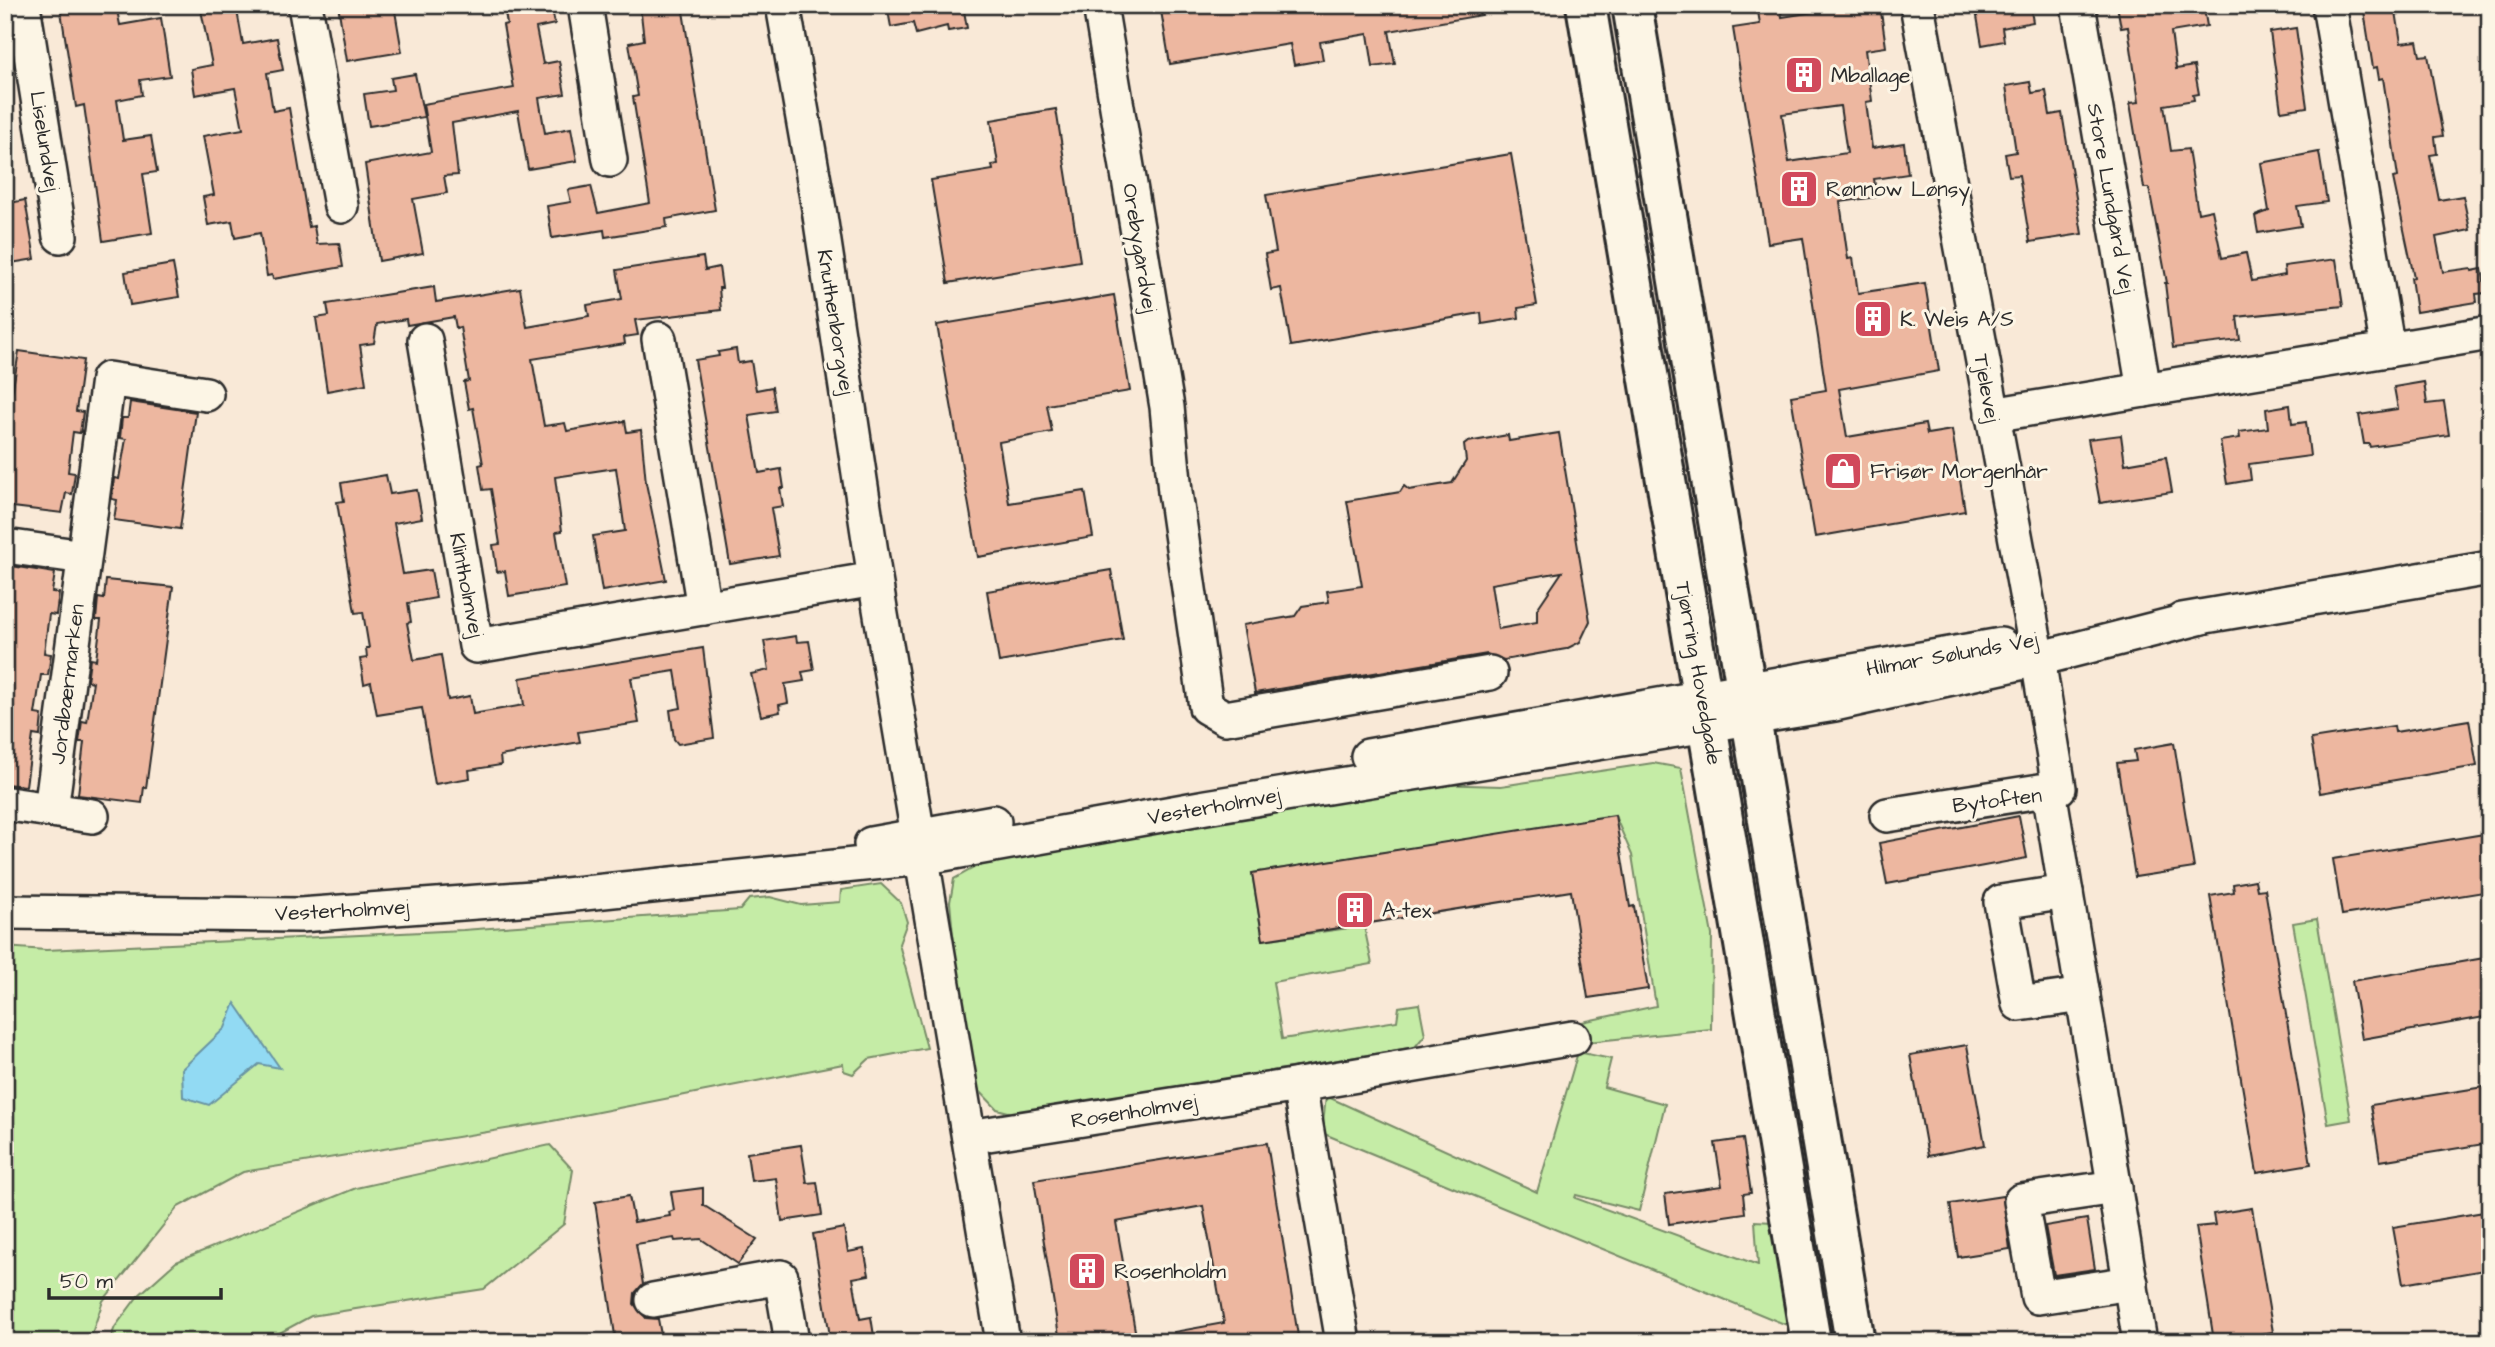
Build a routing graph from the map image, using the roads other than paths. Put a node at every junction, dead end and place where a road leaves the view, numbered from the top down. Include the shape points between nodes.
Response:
1 (23, 5) edge
2 (305, 5) edge
3 (585, 5) edge
4 (782, 5) edge
5 (1100, 5) edge
6 (1586, 5) edge
7 (1632, 5) edge
8 (1917, 5) edge
9 (2078, 5) edge
10 (2329, 5) edge
11 (610, 160) dead end
12 (341, 206) dead end
13 (60, 236) dead end
14 (2490, 333) edge
15 (659, 339) dead end
16 (425, 340) dead end
17 (2388, 350) junction
18 (2144, 390) junction
19 (206, 394) dead end
20 (1992, 415) junction
21 (5, 546) edge
22 (84, 557) junction
23 (2490, 568) edge
24 (875, 579) junction
25 (704, 608) junction
26 (2036, 649) junction
27 (1490, 673) dead end
28 (1748, 704) junction
29 (1705, 711) junction
30 (2049, 790) junction
31 (9, 804) dead end
32 (51, 810) junction
33 (1887, 815) dead end
34 (92, 816) dead end
35 (920, 847) junction
36 (2066, 892) junction
37 (5, 912) edge
38 (2083, 995) junction
39 (1573, 1038) dead end
40 (1299, 1085) junction
41 (969, 1137) junction
42 (2115, 1187) junction
43 (2131, 1283) junction
44 (653, 1300) dead end
45 (792, 1342) edge
46 (1003, 1342) edge
47 (1343, 1342) edge
48 (1811, 1342) edge
49 (1855, 1342) edge
50 (2140, 1342) edge

1 - 13 street, Liselundvej
2 - 12 street
3 - 11 street
4 - 24 street, Knuthenborgvej via 819,209
5 - 27 street, Orebygårdvej via 1167,407 1206,707 1225,718
6 - 29 main road, Tjørring Hovedgade
7 - 28 main road, Tjørring Hovedgade
8 - 20 street, Tjelevej
9 - 18 street, Store Lundgård Vej
10 - 17 street
14 - 17 street
15 - 25 street
16 - 25 street, Klintholmvej via 476,646
17 - 18 street
18 - 20 street
19 - 22 street, Jordbærmarken via 108,379
20 - 26 street, Tjelevej
21 - 22 street
22 - 32 street, Jordbærmarken
23 - 26 street, Hilmar Sølunds Vej
24 - 25 street, Klintholmvej
24 - 35 street, Knuthenborgvej
26 - 28 street, Hilmar Sølunds Vej via 1835,704
26 - 30 street, Tjelevej via 2059,788
28 - 29 street, Vesterholmvej
28 - 49 main road, Tjørring Hovedgade
29 - 35 street, Vesterholmvej
29 - 48 main road, Tjørring Hovedgade
30 - 33 street, Bytoften
30 - 36 street, Bytoften
31 - 32 street
32 - 34 street
35 - 37 street, Vesterholmvej via 546,897 300,915
35 - 41 street
36 - 38 street, Bytoften
36 - 38 street via 2001,902 2019,1004
38 - 42 street, Bytoften
39 - 40 street, Rosenholmvej
40 - 41 street, Rosenholmvej
40 - 47 street
41 - 46 street
42 - 43 street, Bytoften
42 - 43 street via 2021,1201 2038,1297
43 - 50 street, Bytoften
44 - 45 street via 781,1278

